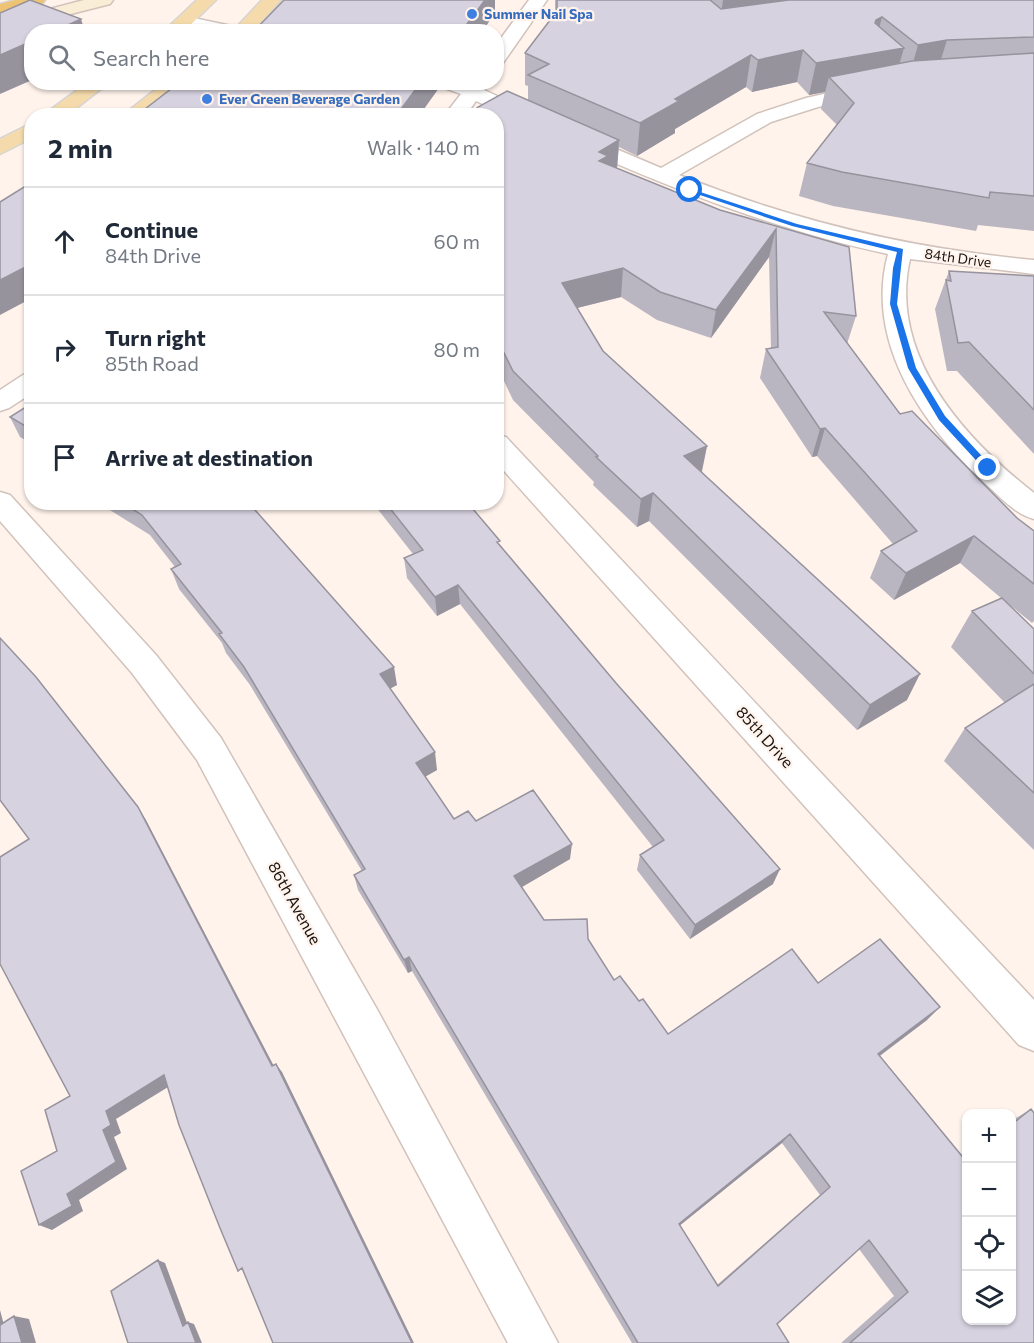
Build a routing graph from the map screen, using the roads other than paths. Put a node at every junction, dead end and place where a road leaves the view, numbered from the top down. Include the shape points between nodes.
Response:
1 (36, 0) edge
2 (104, 0) edge
3 (207, 0) edge
4 (272, 0) edge
5 (538, 0) edge
6 (0, 9) edge
7 (180, 24) edge
8 (249, 24) edge
9 (0, 27) edge
10 (504, 48) edge
11 (885, 87) edge
12 (89, 90) edge
13 (167, 90) edge
14 (475, 90) edge
15 (483, 90) edge
16 (64, 108) edge
17 (143, 108) edge
18 (460, 108) edge
19 (24, 134) edge
20 (0, 148) edge
21 (660, 177) junction
22 (901, 250) junction
23 (1034, 267) edge
24 (24, 386) edge
25 (0, 402) edge
26 (504, 453) edge
27 (0, 502) edge
28 (1034, 509) edge
29 (1034, 1030) edge
30 (534, 1343) edge

1 - 6 highway
2 - 9 main road
3 - 7 main road
4 - 8 main road
5 - 10 street
11 - 21 street via 774,114
12 - 16 main road
13 - 17 main road
14 - 18 street
15 - 21 street, 84th Drive
19 - 20 main road
21 - 22 street, 84th Drive via 758,214 845,239
22 - 23 street, 84th Drive
22 - 28 street via 894,304 912,368 928,398 957,436
24 - 25 street
26 - 29 street, 85th Drive
27 - 30 street, 86th Avenue via 144,664 209,749

